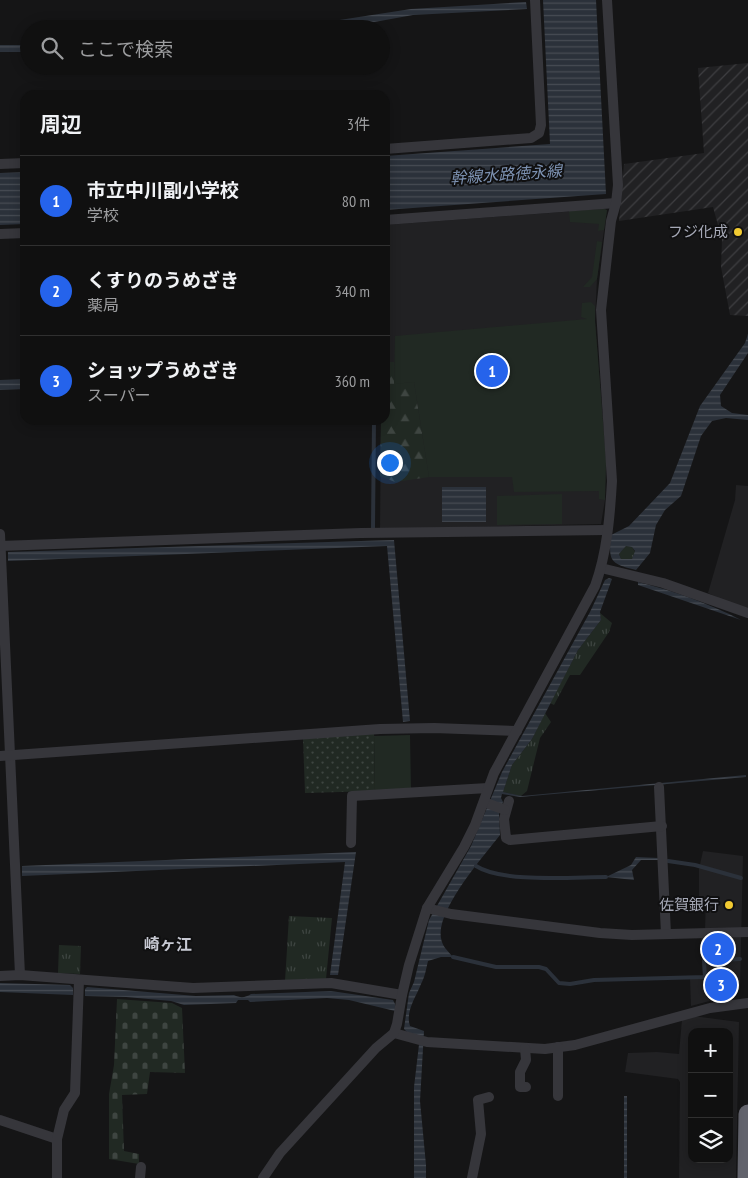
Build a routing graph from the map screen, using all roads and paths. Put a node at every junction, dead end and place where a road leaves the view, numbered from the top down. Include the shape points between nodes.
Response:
1 (535, 0) edge
2 (607, 0) edge
3 (390, 149) edge
4 (20, 163) edge
5 (0, 164) edge
6 (616, 203) junction
7 (390, 220) edge
8 (20, 233) edge
9 (0, 234) edge
10 (606, 530) junction
11 (0, 534) edge
12 (0, 546) edge
13 (602, 568) junction
14 (748, 613) edge
15 (517, 731) junction
16 (5, 755) edge
17 (488, 788) junction
18 (659, 788) dead end
19 (484, 802) junction
20 (662, 826) junction
21 (351, 843) dead end
22 (427, 908) junction
23 (748, 932) edge
24 (666, 934) junction
25 (0, 976) edge
26 (20, 976) junction
27 (80, 980) junction
28 (402, 995) junction
29 (748, 1003) edge
30 (394, 1033) junction
31 (558, 1047) junction
32 (525, 1048) junction
33 (526, 1087) dead end
34 (558, 1096) dead end
35 (489, 1097) dead end
36 (748, 1114) edge
37 (0, 1120) edge
38 (57, 1139) junction
39 (141, 1167) dead end
40 (57, 1178) edge
41 (140, 1178) edge
42 (263, 1178) edge
43 (472, 1178) edge
44 (747, 1178) edge

1 - 3 street via 542,125 539,133 531,138
2 - 6 street via 618,185
4 - 5 street
6 - 7 street
6 - 10 street via 601,310 612,481
8 - 9 street
10 - 12 street via 351,534
10 - 13 street
11 - 12 street
12 - 16 street
13 - 14 street via 663,583
13 - 15 street
15 - 16 street via 380,729
15 - 17 street
16 - 26 street
17 - 19 street
17 - 21 street via 352,796
18 - 20 street
19 - 20 street via 507,806 506,838 510,840
19 - 22 street via 464,846
20 - 24 street
22 - 24 street via 451,914 600,933
22 - 28 street
23 - 24 street
25 - 26 street
26 - 27 street
27 - 28 street via 193,988 332,983
27 - 38 street via 75,1093 64,1110
28 - 30 street
29 - 31 street via 710,1008
30 - 32 street via 422,1041
30 - 42 street via 376,1048 280,1153
31 - 32 street
31 - 34 street
32 - 33 street via 526,1060 520,1072 520,1087
35 - 43 street via 478,1100 481,1134
36 - 44 highway
37 - 38 street
38 - 40 street
39 - 41 street

